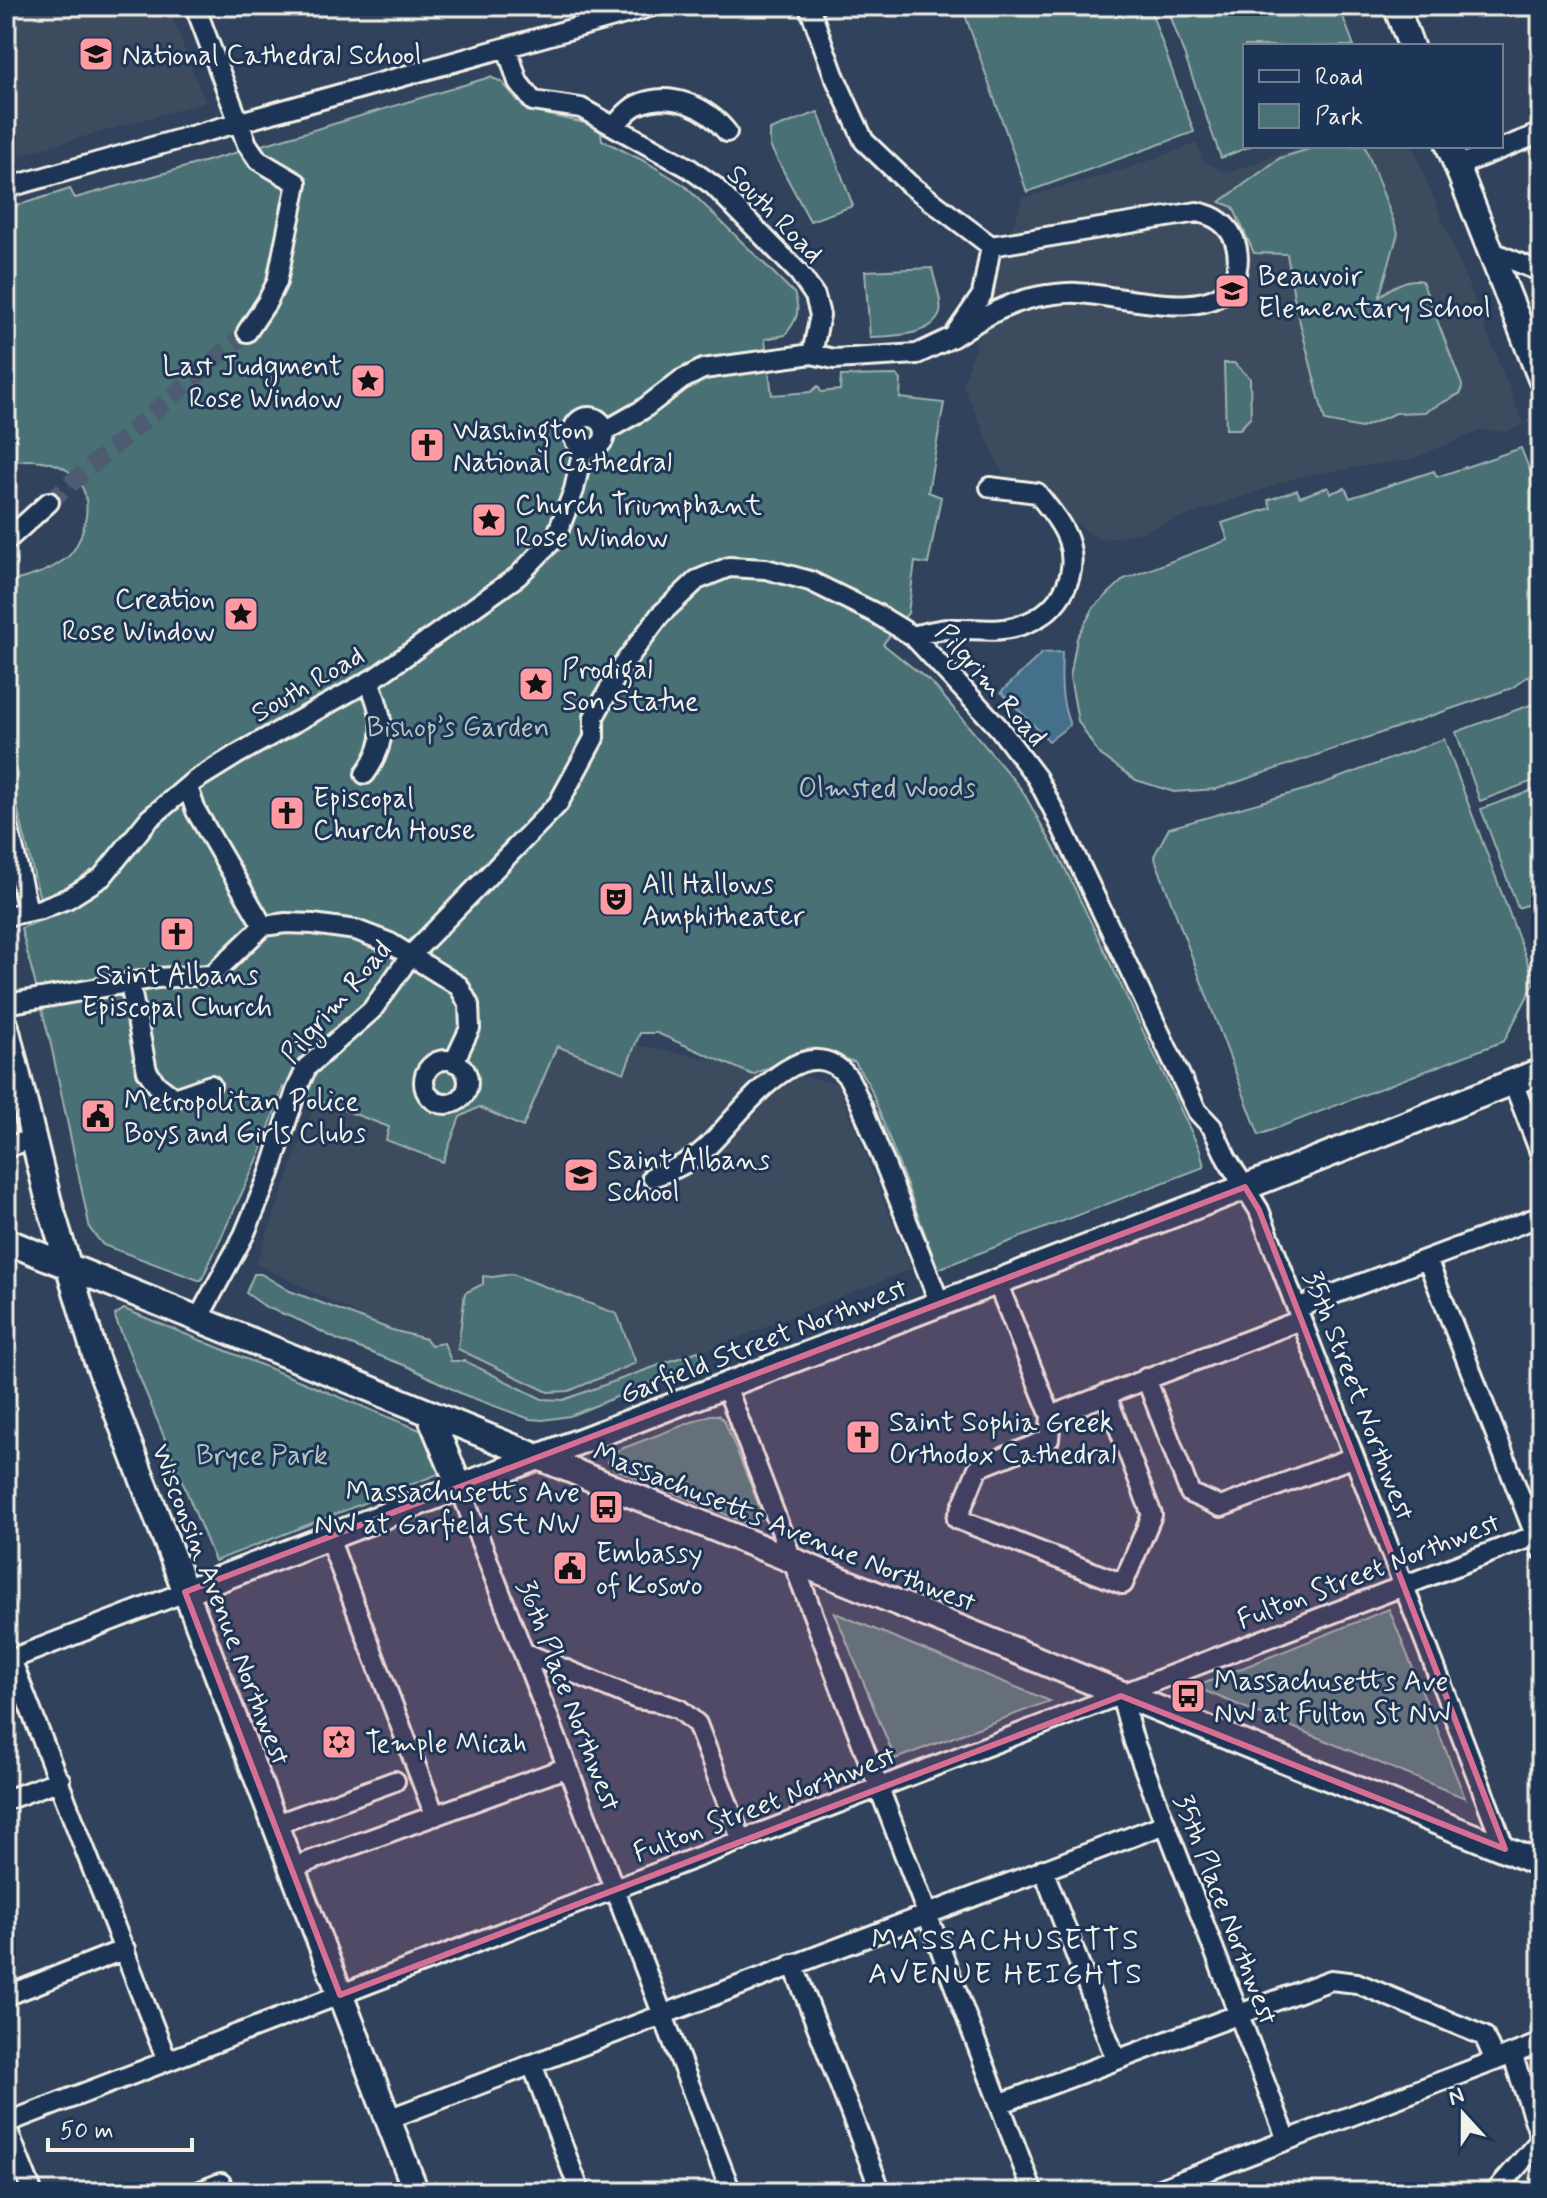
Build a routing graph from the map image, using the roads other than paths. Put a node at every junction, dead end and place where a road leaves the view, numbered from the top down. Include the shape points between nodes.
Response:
1 (195, 6) edge
2 (653, 6) edge
3 (809, 6) edge
4 (1396, 6) edge
5 (1410, 44) edge
6 (507, 48) junction
7 (238, 122) junction
8 (614, 126) junction
9 (727, 132) dead end
10 (1541, 133) edge
11 (1503, 143) edge
12 (1484, 148) edge
13 (1453, 156) edge
14 (6, 188) edge
15 (991, 246) junction
16 (1490, 251) junction
17 (1541, 272) edge
18 (247, 332) tunnel mouth
19 (953, 337) junction
20 (812, 354) junction
21 (1541, 379) edge
22 (605, 431) junction
23 (583, 449) junction
24 (990, 487) dead end
25 (49, 502) tunnel mouth
26 (9, 535) edge
27 (913, 636) junction
28 (369, 681) junction
29 (365, 774) dead end
30 (188, 787) junction
31 (6, 817) edge
32 (28, 911) junction
33 (6, 916) edge
34 (263, 926) junction
35 (411, 955) junction
36 (130, 984) junction
37 (6, 1004) edge
38 (6, 1027) edge
39 (454, 1062) dead end
40 (1541, 1071) edge
41 (1513, 1082) junction
42 (211, 1085) dead end
43 (33, 1138) junction
44 (6, 1148) edge
45 (1541, 1155) edge
46 (652, 1177) dead end
47 (1245, 1187) junction
48 (1541, 1216) edge
49 (6, 1241) edge
50 (1427, 1259) junction
51 (68, 1266) junction
52 (997, 1282) junction
53 (940, 1304) junction
54 (1299, 1314) junction
55 (198, 1319) junction
56 (1140, 1380) junction
57 (726, 1386) junction
58 (1106, 1394) junction
59 (429, 1413) junction
60 (1051, 1416) junction
61 (1354, 1457) junction
62 (539, 1458) junction
63 (460, 1488) junction
64 (329, 1538) junction
65 (1539, 1539) edge
66 (791, 1561) junction
67 (1404, 1586) junction
68 (185, 1592) junction
69 (523, 1652) junction
70 (9, 1660) edge
71 (1121, 1696) junction
72 (568, 1767) junction
73 (60, 1780) junction
74 (395, 1781) dead end
75 (878, 1789) junction
76 (6, 1800) edge
77 (435, 1816) junction
78 (1165, 1824) junction
79 (274, 1825) junction
80 (742, 1841) junction
81 (1505, 1849) junction
82 (1541, 1864) edge
83 (291, 1868) junction
84 (1043, 1869) junction
85 (616, 1889) junction
86 (926, 1913) junction
87 (125, 1949) junction
88 (793, 1964) junction
89 (340, 1995) junction
90 (6, 1996) edge
91 (662, 2014) junction
92 (1238, 2015) junction
93 (1541, 2043) edge
94 (1503, 2057) junction
95 (1116, 2060) junction
96 (167, 2061) junction
97 (532, 2064) junction
98 (999, 2104) junction
99 (388, 2119) junction
100 (6, 2124) edge
101 (1287, 2140) junction
102 (221, 2183) dead end
103 (32, 2192) edge
104 (198, 2192) edge
105 (416, 2192) edge
106 (580, 2192) edge
107 (731, 2192) edge
108 (881, 2192) edge
109 (1033, 2192) edge
110 (1152, 2192) edge
111 (1495, 2192) edge

1 - 7 street
2 - 6 street
3 - 15 street via 864,141 909,184
4 - 5 main road
6 - 7 street
6 - 8 street, South Road via 518,82 533,101 581,108
7 - 14 street
7 - 18 street via 258,160 297,183 277,282
8 - 9 street via 635,106 683,101 713,114
8 - 20 street, South Road via 714,186 799,273 815,296 820,315
10 - 11 street
12 - 13 street
13 - 16 main road
15 - 19 street via 982,295
15 - 19 street via 1197,212 1214,216 1233,236 1238,269 1230,288 1213,300 1187,305 1077,293 1047,295 985,315
16 - 17 street
16 - 21 main road
19 - 20 street via 917,354 834,359
20 - 22 street via 703,369
22 - 23 street via 598,446
22 - 23 street via 596,419 578,421 573,434
23 - 28 street, South Road via 556,537 518,576
24 - 27 street via 1037,493 1068,539 1071,578 1054,608 1020,626
25 - 26 street
27 - 35 street, Pilgrim Road via 810,581 766,569 729,567 697,580 660,615 622,666 594,717 594,738 558,804
27 - 47 street, Pilgrim Road via 999,728 1037,778 1197,1111 1212,1127
28 - 29 street via 383,734 379,756
28 - 30 street, South Road
30 - 32 street, South Road via 149,819 102,877 69,898
30 - 34 street
31 - 32 street
32 - 33 street, South Road
34 - 35 street via 313,924 356,930
34 - 36 street via 212,975
35 - 39 street via 459,986 469,1005 470,1028
35 - 55 street, Pilgrim Road via 372,1010 307,1067 244,1235
36 - 37 street
36 - 42 street via 147,1071 157,1085 174,1098
38 - 43 main road, Wisconsin Avenue Northwest
40 - 41 main road, Garfield Street Northwest
41 - 45 street
41 - 47 main road, Garfield Street Northwest
43 - 44 street
43 - 51 main road, Wisconsin Avenue Northwest
46 - 53 street via 682,1166 705,1149 779,1074 809,1060 829,1064 846,1075 861,1104
47 - 52 main road, Garfield Street Northwest
47 - 54 street, 35th Street Northwest
48 - 50 street
49 - 51 main road, Massachusetts Avenue Northwest
50 - 54 street
50 - 65 street
51 - 55 main road, Massachusetts Avenue Northwest
51 - 68 main road, Wisconsin Avenue Northwest via 96,1358
52 - 53 main road, Garfield Street Northwest
52 - 60 street
53 - 57 main road, Garfield Street Northwest
54 - 56 street
54 - 61 street, 35th Street Northwest
55 - 59 main road, Massachusetts Avenue Northwest
56 - 58 street
56 - 61 street via 1190,1493 1221,1507
57 - 62 main road, Garfield Street Northwest
57 - 66 street
58 - 60 street
58 - 60 street via 1152,1515 1123,1584 957,1519 978,1468 1049,1439
59 - 62 main road, Massachusetts Avenue Northwest
59 - 63 main road
61 - 67 street, 35th Street Northwest
62 - 63 main road, Garfield Street Northwest
62 - 66 main road, Massachusetts Avenue Northwest
63 - 64 main road, Garfield Street Northwest
63 - 69 street, 36th Place Northwest
64 - 68 main road, Garfield Street Northwest
64 - 77 street
65 - 67 street, Fulton Street Northwest
66 - 71 main road, Massachusetts Avenue Northwest
66 - 75 street
67 - 71 street, Fulton Street Northwest
67 - 81 street, 35th Street Northwest
68 - 70 street, Garfield Street Northwest
68 - 79 main road, Wisconsin Avenue Northwest
69 - 72 street, 36th Place Northwest
69 - 80 street via 637,1699 679,1709 697,1724
70 - 73 street
71 - 75 street, Fulton Street Northwest
71 - 78 street, 35th Place Northwest
71 - 81 main road, Massachusetts Avenue Northwest
72 - 77 street
72 - 85 street, 36th Place Northwest
73 - 76 street
73 - 87 street
74 - 79 street
75 - 80 street, Fulton Street Northwest
75 - 86 street
77 - 83 street
78 - 84 street
78 - 92 street, 35th Place Northwest
79 - 83 main road, Wisconsin Avenue Northwest
80 - 85 street, Fulton Street Northwest
81 - 82 main road, Massachusetts Avenue Northwest
83 - 89 main road, Wisconsin Avenue Northwest
84 - 86 street
84 - 95 street
85 - 89 street, Fulton Street Northwest
85 - 91 street, 36th Place Northwest
86 - 88 street
86 - 98 street
87 - 90 street
87 - 96 street
88 - 91 street
88 - 108 street
89 - 96 street, Fulton Street Northwest
89 - 99 main road, Wisconsin Avenue Northwest
91 - 97 street
91 - 107 street, 36th Place Northwest
92 - 94 street via 1331,1980 1357,1983 1484,2036
92 - 95 street
92 - 101 street, 35th Place Northwest
93 - 94 street
94 - 101 street
94 - 111 street via 1541,2139
95 - 98 street
96 - 100 street, Fulton Street Northwest
97 - 99 street
97 - 106 street
98 - 109 street
99 - 105 main road, Wisconsin Avenue Northwest
100 - 103 street
101 - 110 street
102 - 104 street

